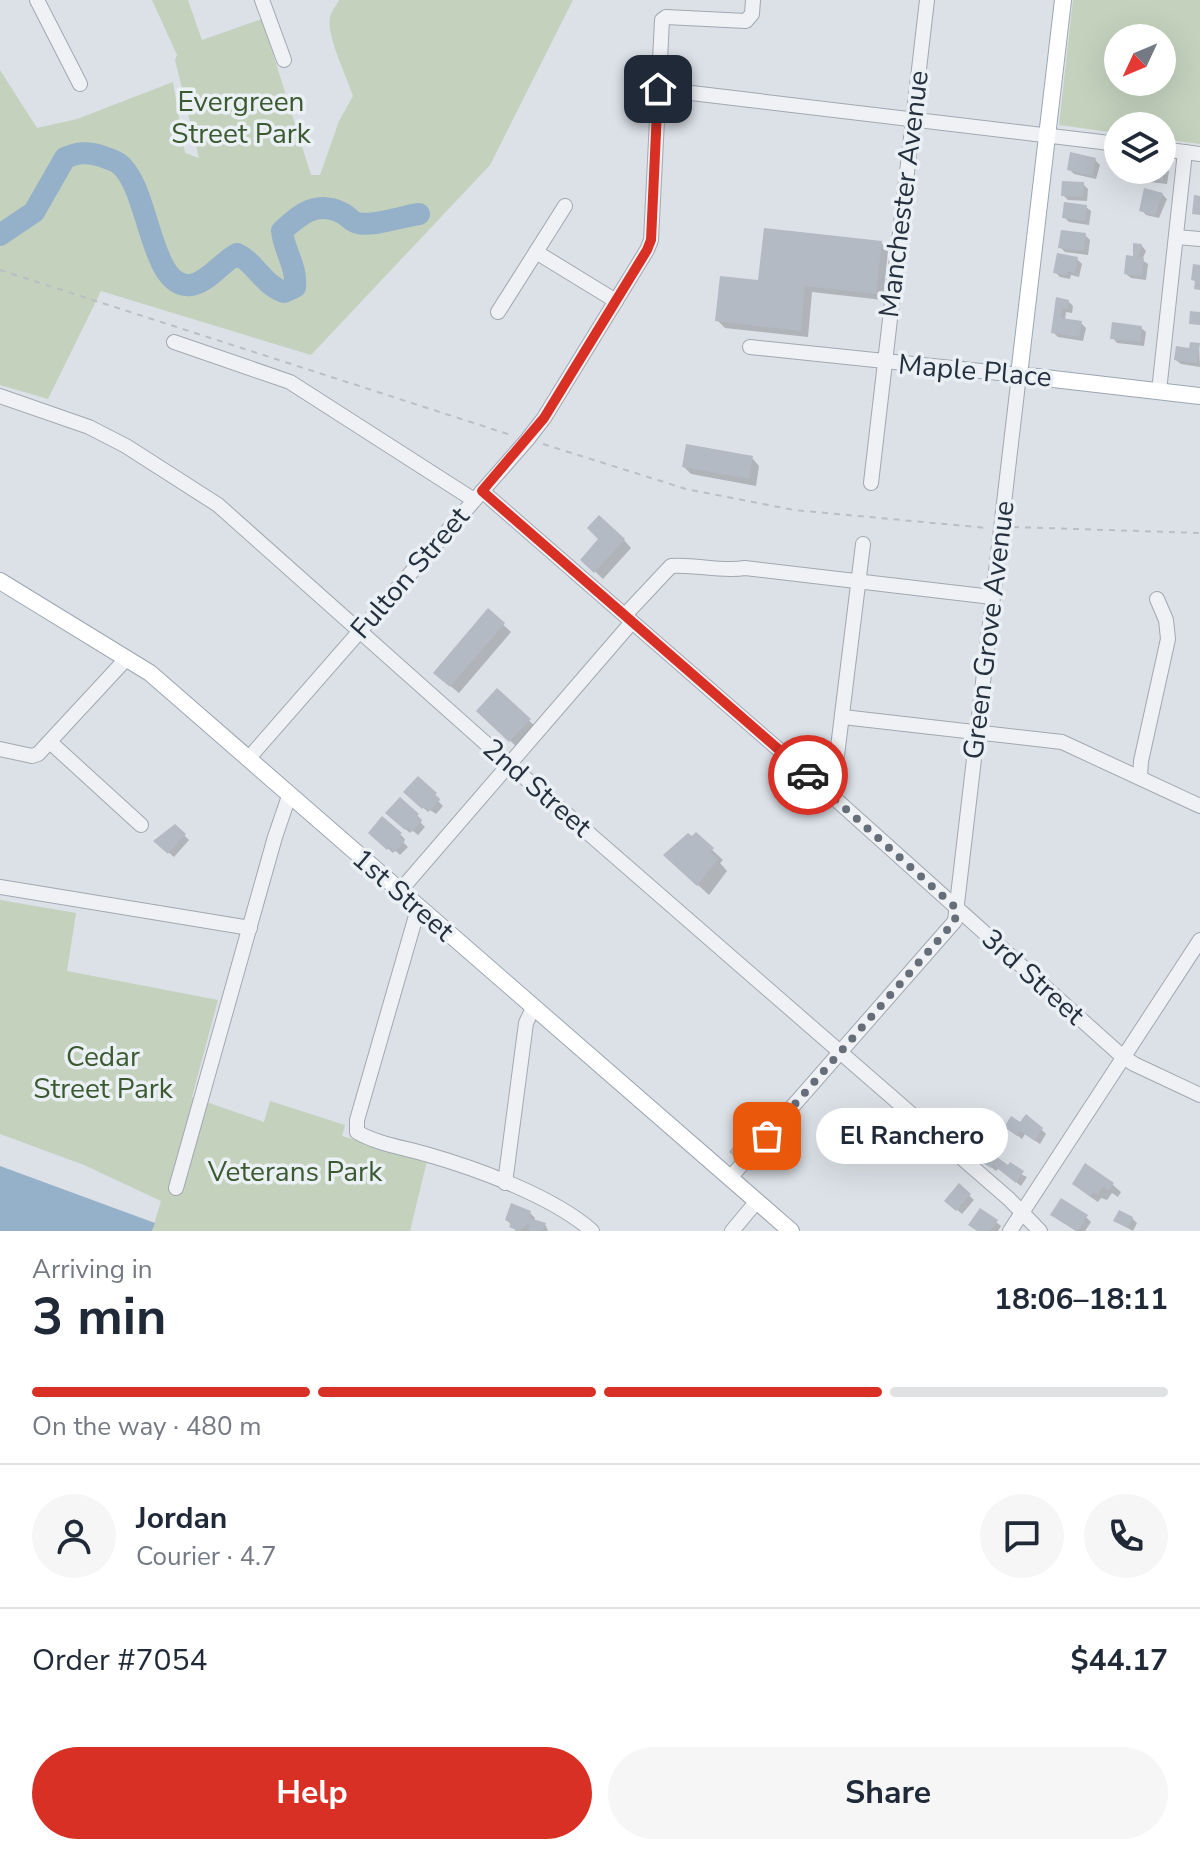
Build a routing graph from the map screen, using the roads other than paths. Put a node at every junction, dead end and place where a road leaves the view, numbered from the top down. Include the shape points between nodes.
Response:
1 (37, 0) edge
2 (262, 0) edge
3 (753, 0) edge
4 (927, 0) edge
5 (1063, 0) edge
6 (284, 60) dead end
7 (80, 84) dead end
8 (658, 89) junction
9 (913, 120) junction
10 (1047, 136) junction
11 (1104, 142) edge
12 (1192, 153) edge
13 (565, 206) dead end
14 (1176, 237) junction
15 (1200, 239) edge
16 (536, 252) junction
17 (616, 301) junction
18 (498, 312) dead end
19 (174, 342) dead end
20 (750, 347) dead end
21 (885, 363) junction
22 (1019, 375) junction
23 (1159, 391) junction
24 (0, 396) edge
25 (1200, 396) edge
26 (871, 483) dead end
27 (478, 496) junction
28 (863, 544) dead end
29 (0, 581) edge
30 (858, 581) junction
31 (992, 597) junction
32 (1157, 599) dead end
33 (628, 618) junction
34 (361, 630) junction
35 (127, 658) junction
36 (843, 717) junction
37 (977, 732) junction
38 (50, 742) junction
39 (0, 749) edge
40 (248, 759) junction
41 (509, 764) junction
42 (1140, 777) junction
43 (289, 796) junction
44 (832, 796) junction
45 (1200, 806) edge
46 (141, 825) dead end
47 (0, 887) edge
48 (399, 892) junction
49 (956, 908) junction
50 (418, 909) junction
51 (250, 928) junction
52 (1200, 940) edge
53 (533, 1008) junction
54 (840, 1051) junction
55 (1123, 1057) junction
56 (1200, 1095) edge
57 (730, 1178) junction
58 (505, 1183) junction
59 (176, 1188) dead end
60 (757, 1201) junction
61 (1022, 1213) junction
62 (592, 1231) edge
63 (732, 1231) edge
64 (791, 1231) edge
65 (1010, 1231) edge
66 (1040, 1231) edge

1 - 7 street
2 - 6 street
3 - 8 street, Fulton Street via 746,21 658,17
4 - 9 street, Manchester Avenue
5 - 10 main road, Green Grove Avenue
8 - 9 street
8 - 17 street, Fulton Street via 651,240
9 - 10 street
9 - 21 street, Manchester Avenue
10 - 11 street
10 - 22 main road, Green Grove Avenue
12 - 14 street
13 - 16 street
14 - 15 street
14 - 23 street
16 - 17 street
16 - 18 street
17 - 27 street, Fulton Street via 544,418
19 - 27 street, 3rd Street via 290,382
20 - 21 street, Maple Place
21 - 22 street, Maple Place
21 - 26 street, Manchester Avenue
22 - 23 main road, Maple Place
22 - 31 street, Green Grove Avenue
23 - 25 main road, Maple Place
24 - 34 street, 2nd Street via 89,427 218,505
27 - 33 street, 3rd Street
27 - 34 street, Fulton Street
28 - 30 street
29 - 35 main road, 1st Street
30 - 31 street
30 - 33 street via 671,566
30 - 36 street
31 - 37 street, Green Grove Avenue
32 - 42 street via 1168,639
33 - 41 street
33 - 44 street, 3rd Street
34 - 40 street, Fulton Street
34 - 41 street, 2nd Street
35 - 38 street
35 - 40 main road, 1st Street
36 - 37 street
36 - 44 street
37 - 42 street via 1062,742
37 - 49 street, Green Grove Avenue
38 - 39 street via 32,756
38 - 46 street
40 - 43 main road, 1st Street
41 - 48 street
41 - 54 street, 2nd Street
42 - 45 street
43 - 48 main road, 1st Street
43 - 51 street
44 - 49 street, 3rd Street
47 - 51 street
48 - 50 main road, 1st Street
49 - 54 street, Green Grove Avenue via 955,921
49 - 55 street, 3rd Street
50 - 53 main road, 1st Street
50 - 58 street via 357,1132
51 - 59 street
52 - 55 street
53 - 57 main road, 1st Street
53 - 58 street via 526,1023
54 - 57 street, Green Grove Avenue
54 - 61 street, 2nd Street
55 - 56 street, 3rd Street
55 - 61 street
57 - 60 main road, 1st Street
58 - 62 street via 565,1210
60 - 63 street
60 - 64 main road, 1st Street
61 - 65 street
61 - 66 street, 2nd Street

